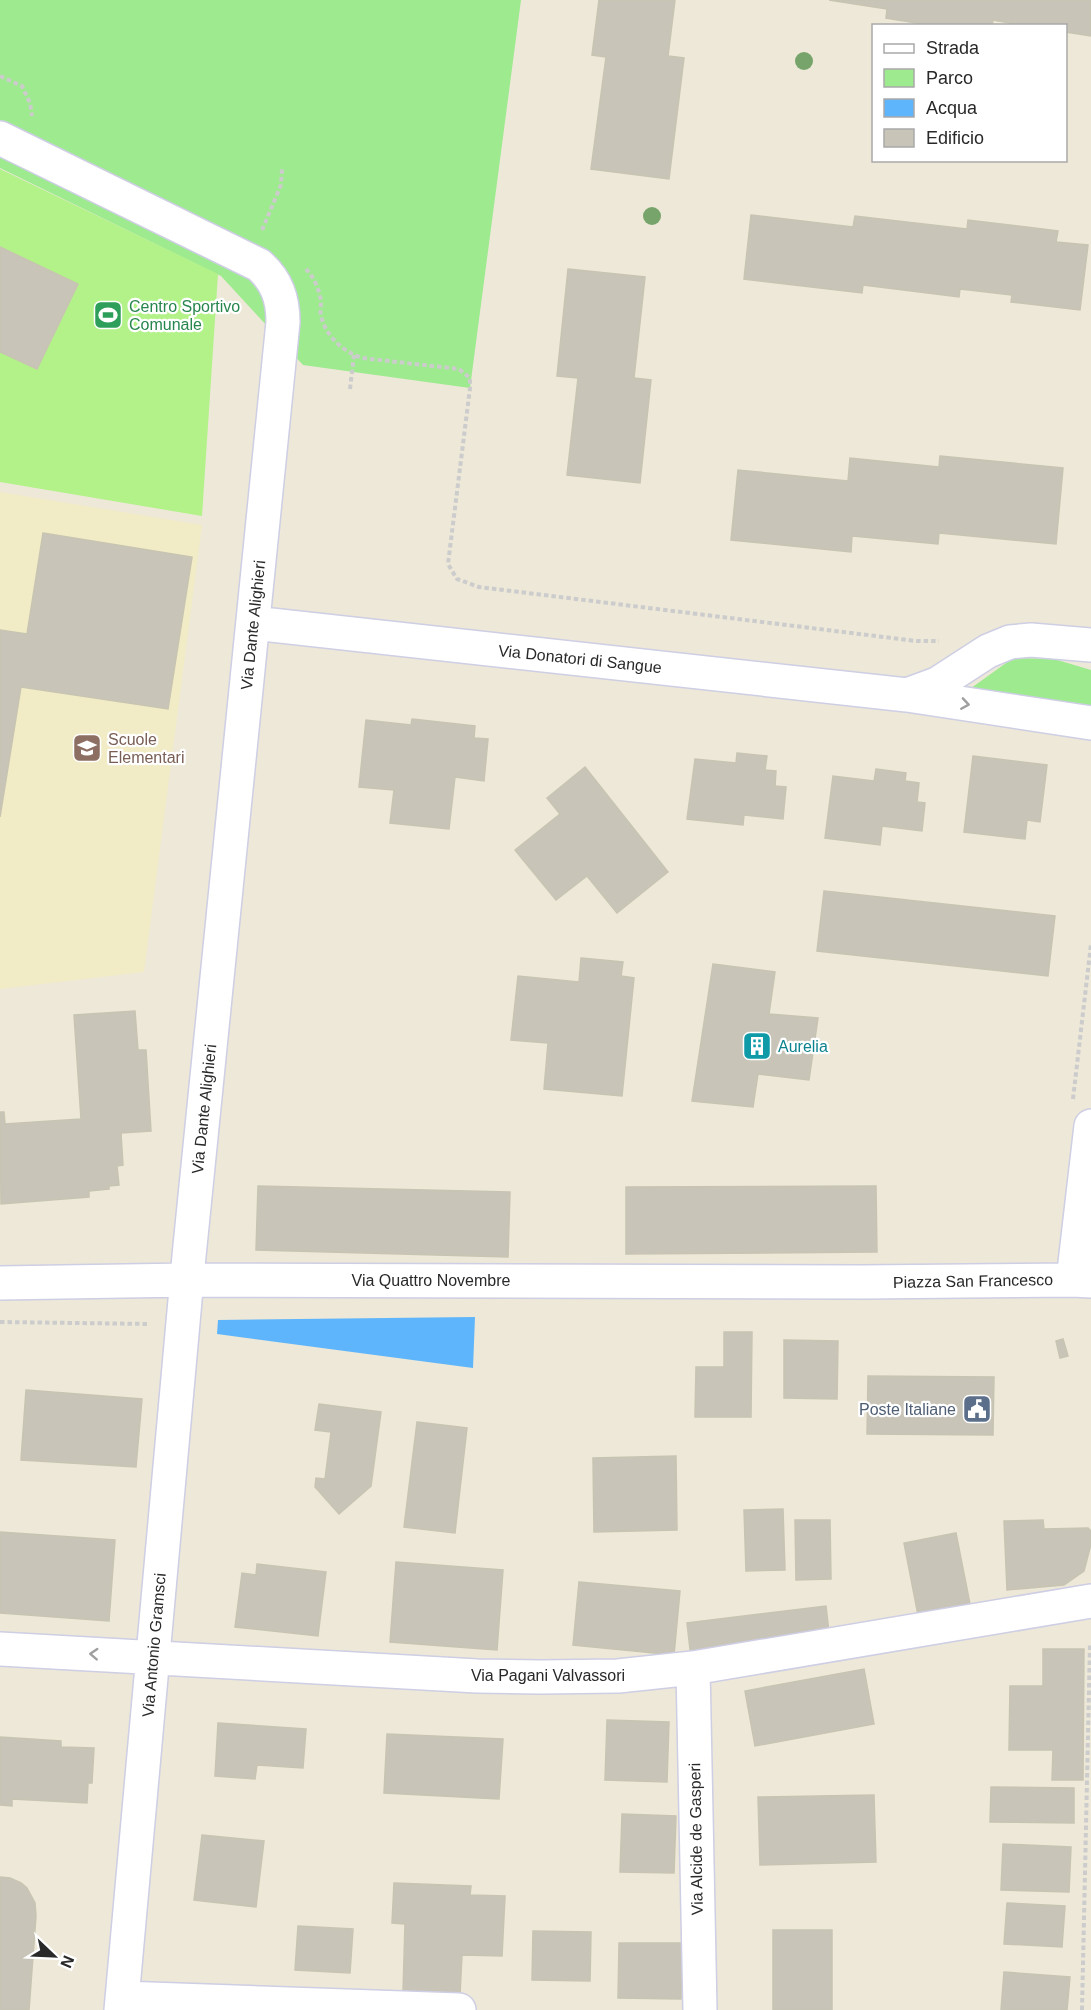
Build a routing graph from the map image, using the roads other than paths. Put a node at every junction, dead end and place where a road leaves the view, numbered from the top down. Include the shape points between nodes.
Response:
1 (0, 138) edge
2 (253, 623) junction
3 (1091, 645) edge
4 (907, 695) junction
5 (1091, 723) edge
6 (1091, 1126) edge
7 (187, 1280) junction
8 (862, 1282) joint
9 (0, 1283) edge
10 (1085, 1288) edge
11 (1091, 1601) edge
12 (0, 1649) edge
13 (152, 1657) junction
14 (693, 1668) junction
15 (122, 2004) edge
16 (459, 2010) edge
17 (699, 2010) edge

1 - 2 street, Via Dante Alighieri via 259,265 276,285 283,322
2 - 4 street, Via Donatori di Sangue
2 - 7 street, Via Dante Alighieri
3 - 4 street, Via Donatori di Sangue via 1010,642 988,651 937,684
4 -> 5 street, Via Donatori di Sangue
6 - 10 street, Piazza San Francesco
7 - 8 street, Via Quattro Novembre
7 - 9 street, Via Quattro Novembre
7 - 13 street, Via Antonio Gramsci
8 - 10 street, Piazza San Francesco
11 - 14 street, Via Pagani Valvassori
13 -> 12 street, Via Pagani Valvassori
13 - 14 street, Via Pagani Valvassori via 540,1677 618,1676
13 - 15 street, Via Antonio Gramsci
14 - 17 street, Via Alcide de Gasperi
15 - 16 street

